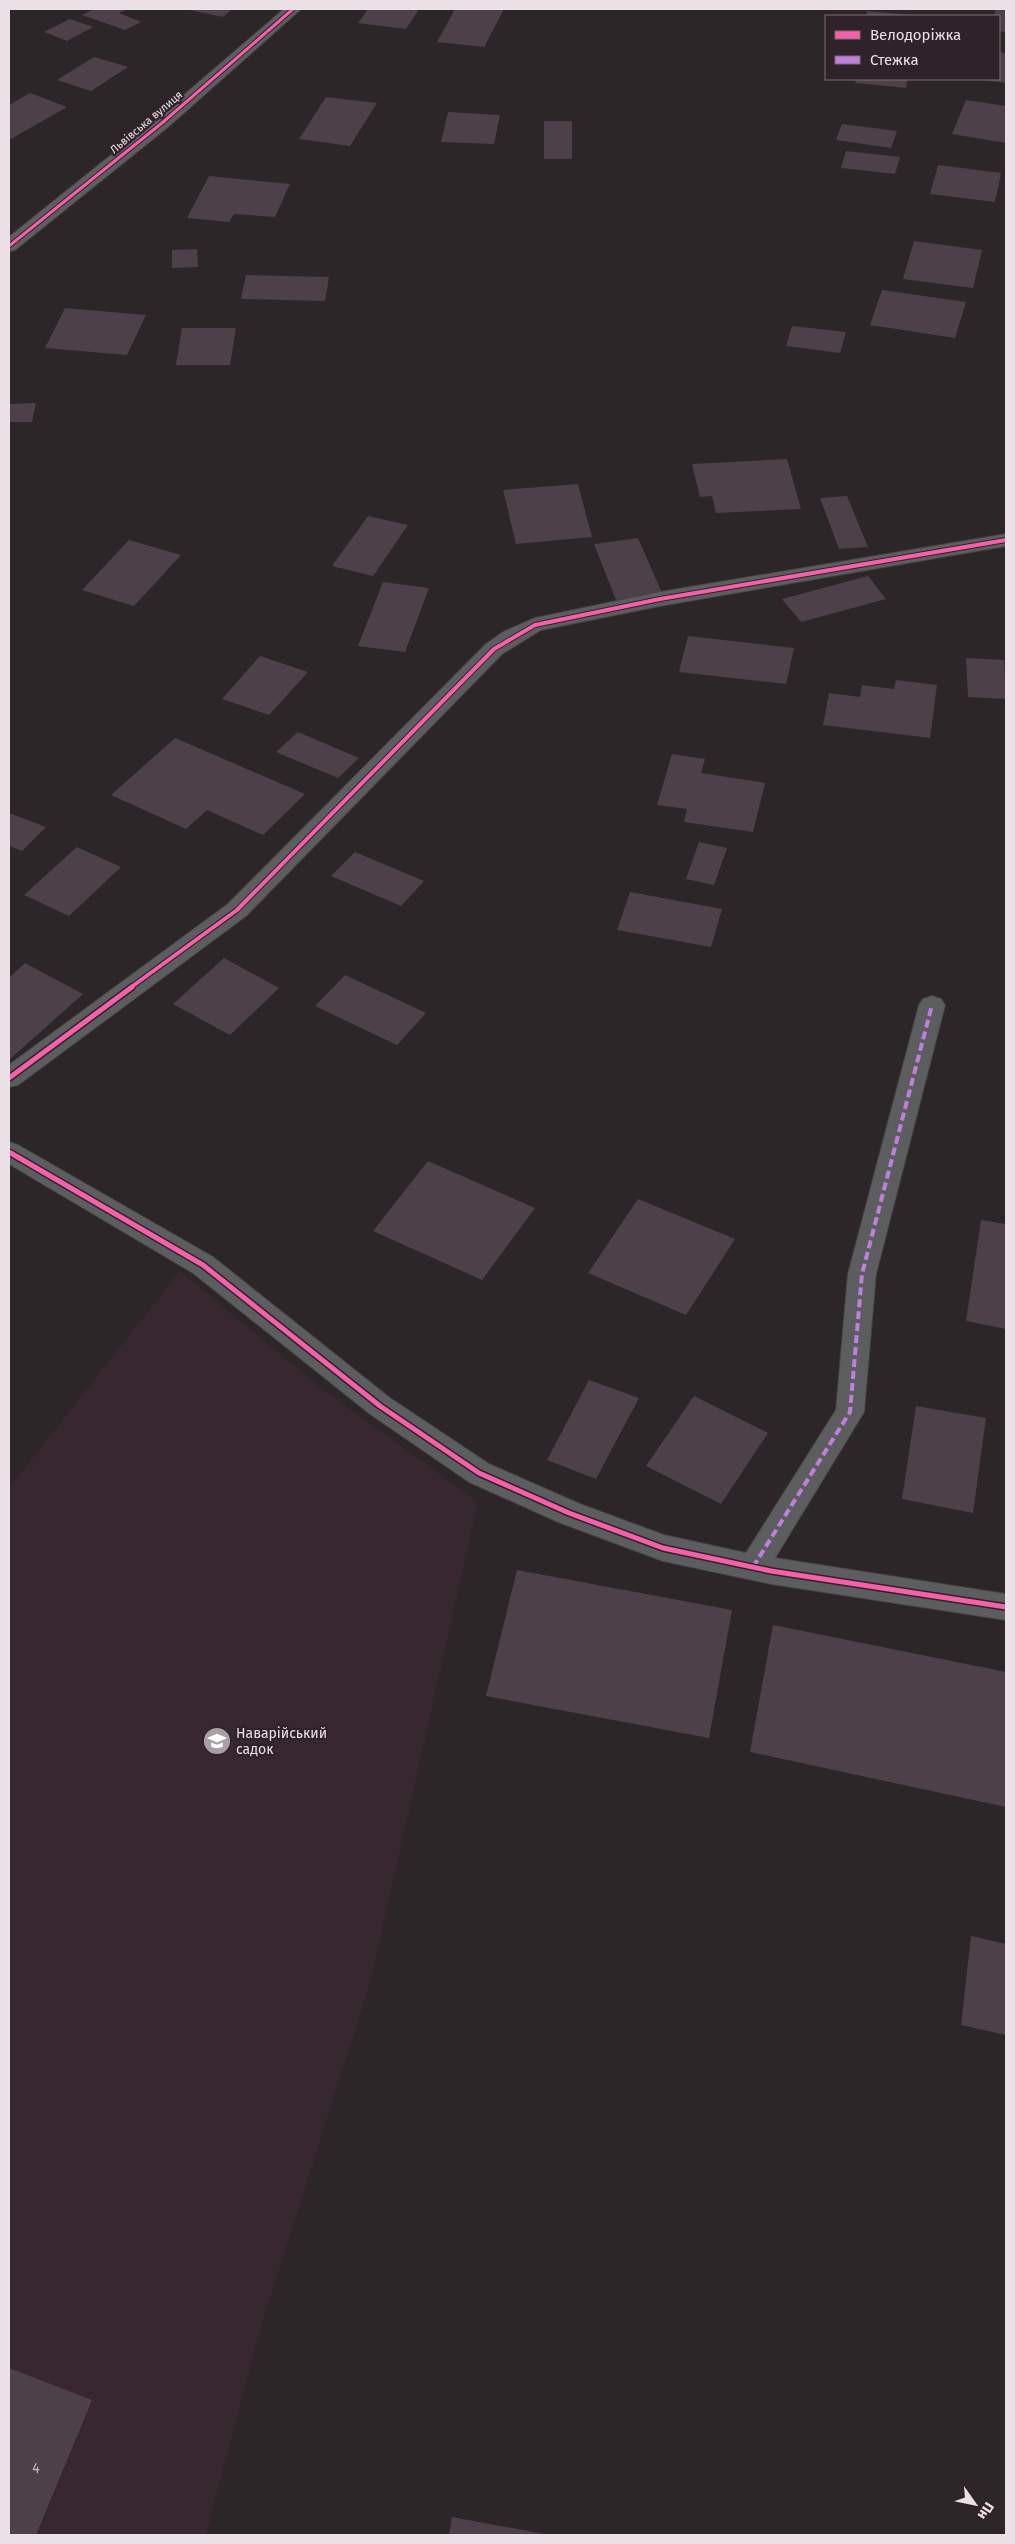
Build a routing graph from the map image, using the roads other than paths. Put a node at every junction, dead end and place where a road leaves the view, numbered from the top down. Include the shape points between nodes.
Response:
1 (293, 9) edge
2 (9, 246) edge
3 (1006, 540) edge
4 (932, 1004) dead end
5 (9, 1078) edge
6 (9, 1152) edge
7 (753, 1567) junction
8 (1006, 1607) edge

1 - 2 main road, Львівська вулиця via 162,123
3 - 5 street via 660,599 535,625 511,637 494,649 236,910
4 - 7 street via 862,1274 850,1412
6 - 7 street via 203,1265 380,1406 479,1473 663,1548
7 - 8 street

